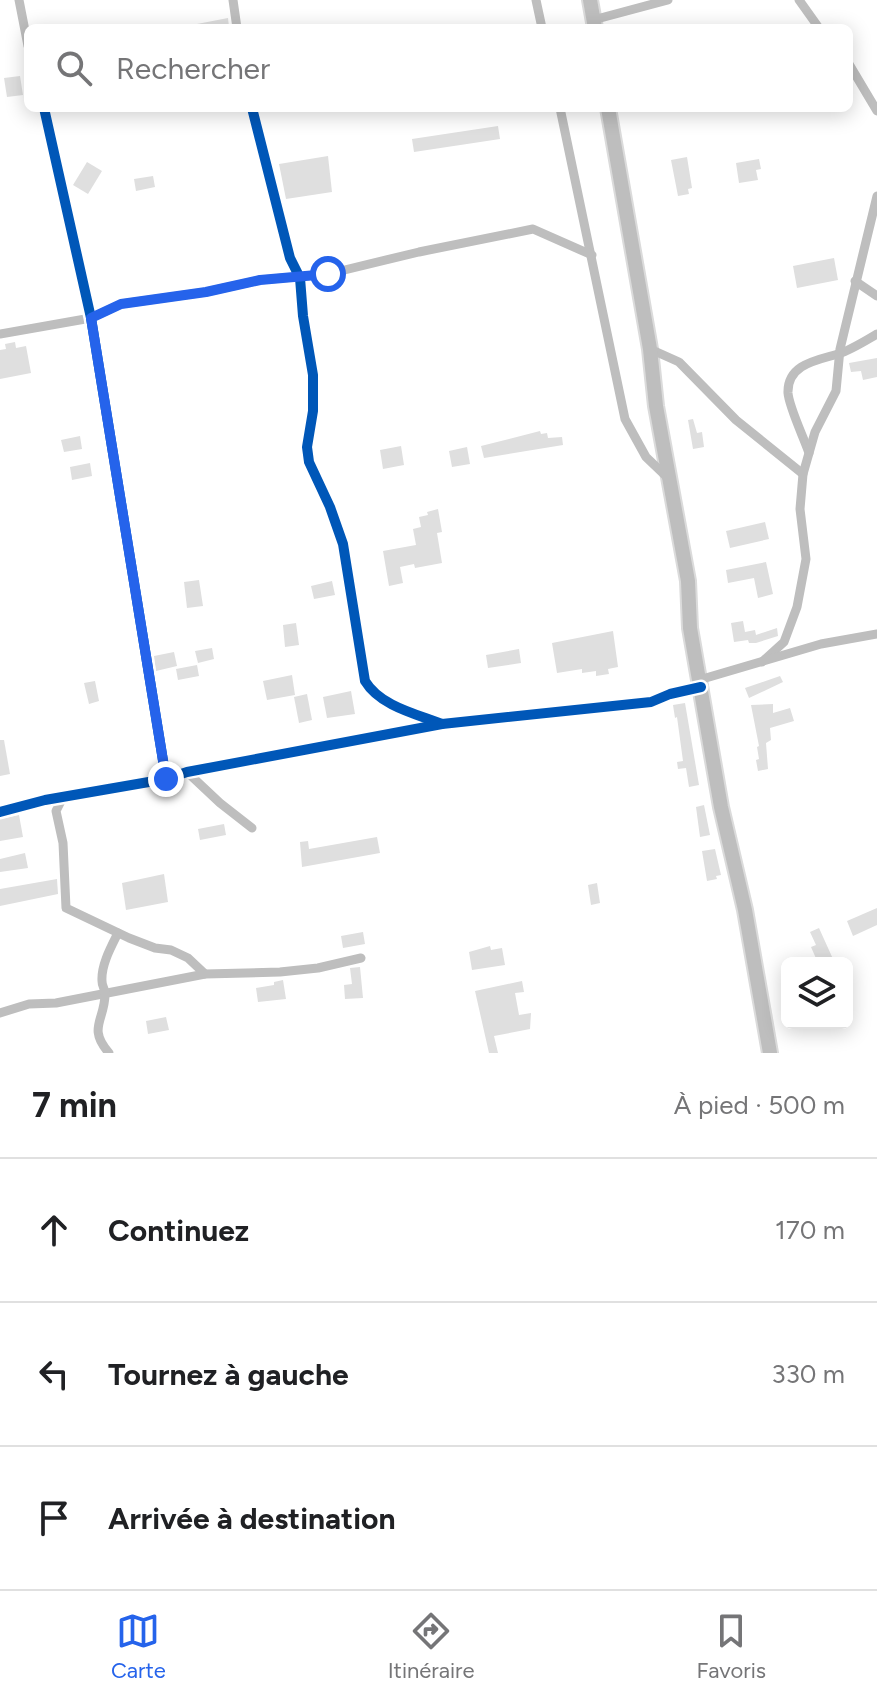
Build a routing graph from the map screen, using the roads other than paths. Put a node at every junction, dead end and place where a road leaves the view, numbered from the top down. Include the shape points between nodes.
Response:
1 (19, 0) edge
2 (233, 0) edge
3 (536, 0) edge
4 (590, 0) edge
5 (668, 0) edge
6 (799, 0) edge
7 (236, 24) edge
8 (541, 24) edge
9 (594, 24) edge
10 (816, 24) edge
11 (24, 26) edge
12 (853, 71) edge
13 (877, 111) edge
14 (49, 112) edge
15 (253, 112) edge
16 (561, 112) edge
17 (609, 112) edge
18 (877, 196) edge
19 (592, 255) junction
20 (300, 278) junction
21 (855, 281) junction
22 (877, 296) edge
23 (91, 318) junction
24 (0, 334) edge
25 (877, 334) edge
26 (650, 349) junction
27 (840, 353) junction
28 (809, 453) junction
29 (803, 474) junction
30 (671, 481) junction
31 (877, 634) edge
32 (762, 662) junction
33 (700, 684) junction
34 (442, 724) junction
35 (187, 772) junction
36 (166, 779) junction
37 (63, 797) junction
38 (0, 812) edge
39 (252, 828) dead end
40 (118, 933) junction
41 (361, 958) dead end
42 (205, 974) junction
43 (105, 993) junction
44 (0, 1013) edge
45 (109, 1053) edge
46 (770, 1053) edge

1 - 11 street
2 - 7 street
3 - 8 street
4 - 9 highway
5 - 9 street
6 - 10 street
12 - 13 street
14 - 23 street
15 - 20 street via 290,258
16 - 19 street
17 - 26 highway
18 - 21 street
19 - 20 street via 533,229
19 - 30 street via 625,419 646,457
20 - 23 street via 121,304
20 - 34 street via 313,375 309,462 343,544 365,681 371,691 398,707
21 - 22 street
21 - 27 street
23 - 24 street
23 - 36 street
25 - 27 street
26 - 29 street via 679,362 736,420
26 - 30 highway
27 - 28 street via 836,391
27 - 28 street via 802,365 788,392
28 - 29 street
29 - 32 street via 800,509 806,559 797,607 784,642
30 - 33 highway
31 - 32 street
32 - 33 street
33 - 34 street via 651,702
33 - 46 highway
34 - 35 street
35 - 36 street
35 - 39 street
36 - 37 street
37 - 38 street
37 - 40 street via 56,811 66,908
40 - 42 street via 188,958
40 - 43 street via 102,980
41 - 42 street via 280,972
42 - 43 street
43 - 44 street
43 - 45 street via 96,1027

